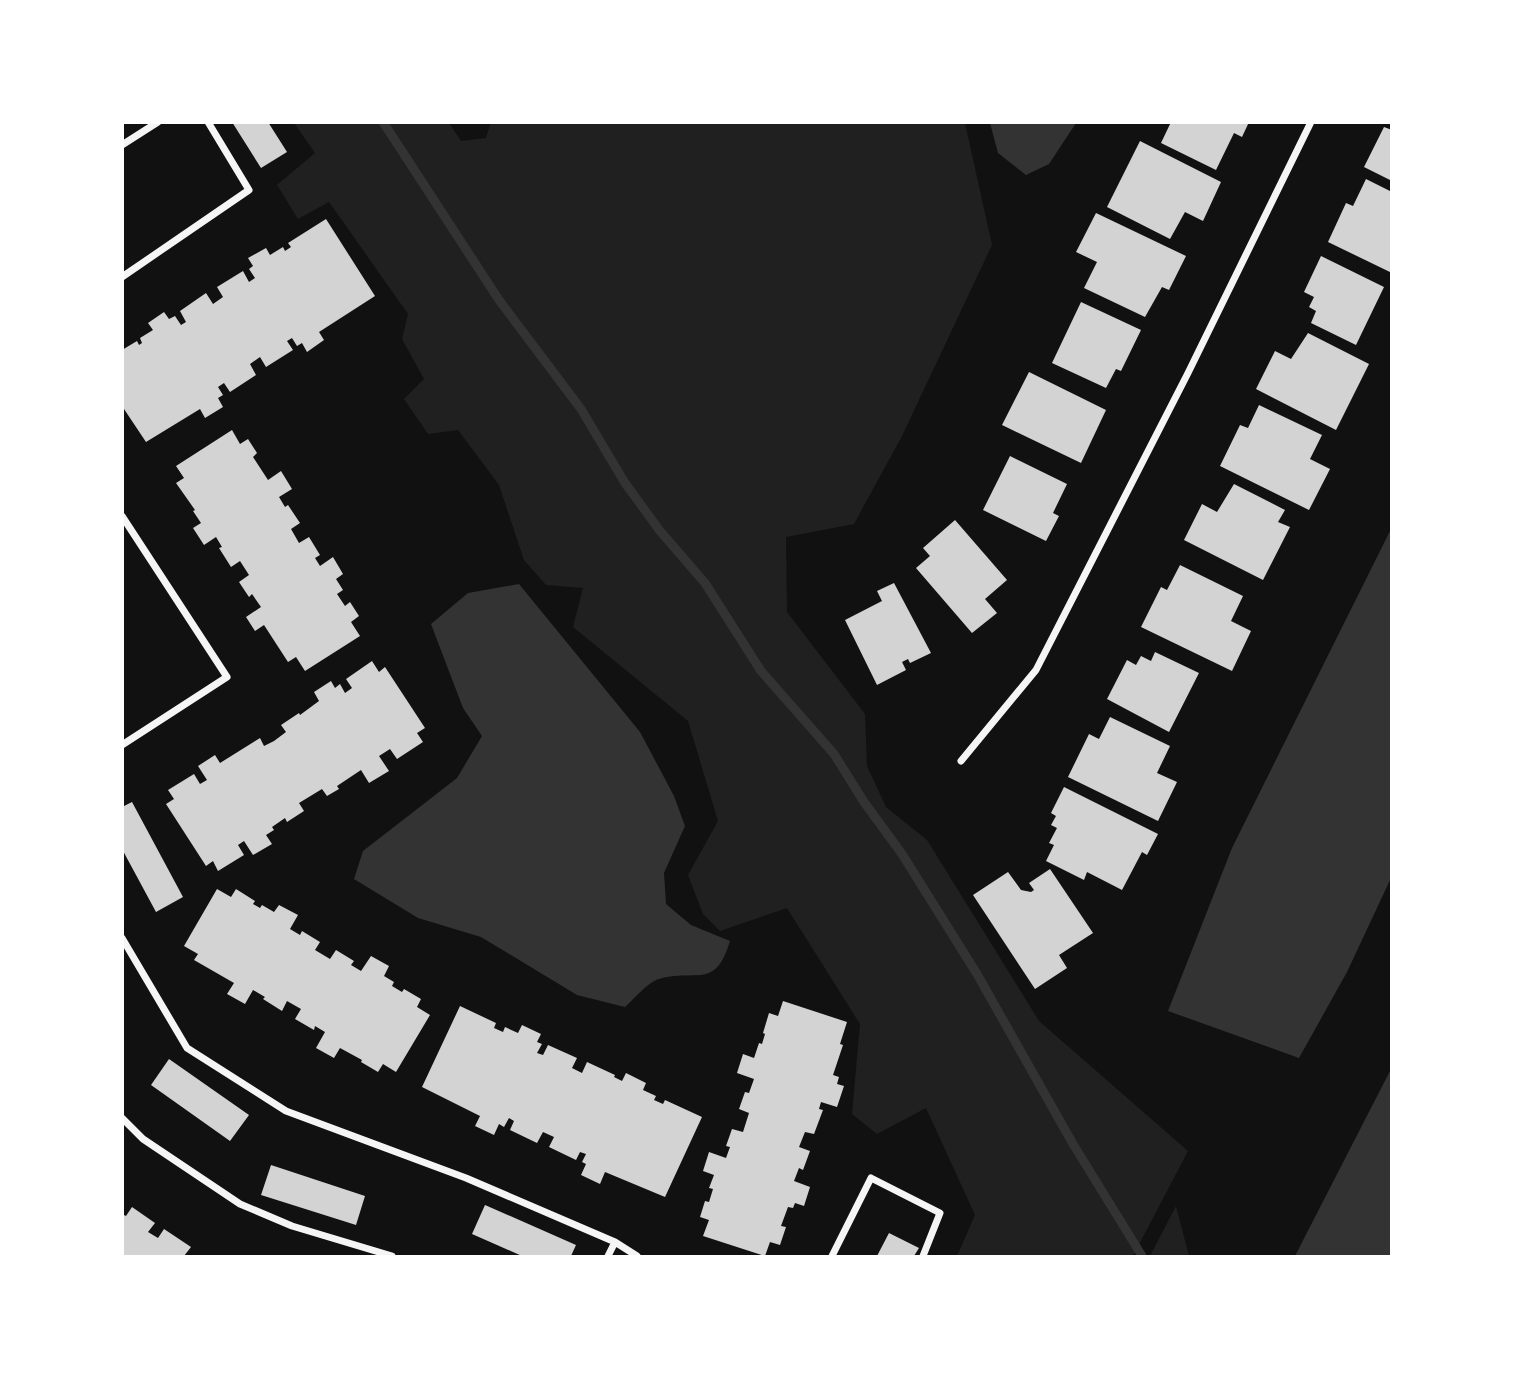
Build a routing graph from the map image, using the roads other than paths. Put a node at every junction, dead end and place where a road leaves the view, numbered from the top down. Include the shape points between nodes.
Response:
1 (158, 122) edge
2 (208, 122) edge
3 (1311, 122) edge
4 (122, 145) edge
5 (122, 277) edge
6 (122, 516) edge
7 (122, 745) edge
8 (961, 761) dead end
9 (122, 938) edge
10 (122, 1118) edge
11 (615, 1242) junction
12 (392, 1256) edge
13 (608, 1256) edge
14 (637, 1256) edge
15 (832, 1256) edge
16 (923, 1256) edge

1 - 4 street
2 - 5 street via 249,190
3 - 8 street via 1036,670
6 - 7 street via 227,677
9 - 11 street via 187,1048 286,1111 466,1178
10 - 12 street via 143,1139 240,1204 292,1226
11 - 13 street
11 - 14 street
15 - 16 street via 872,1178 940,1213

